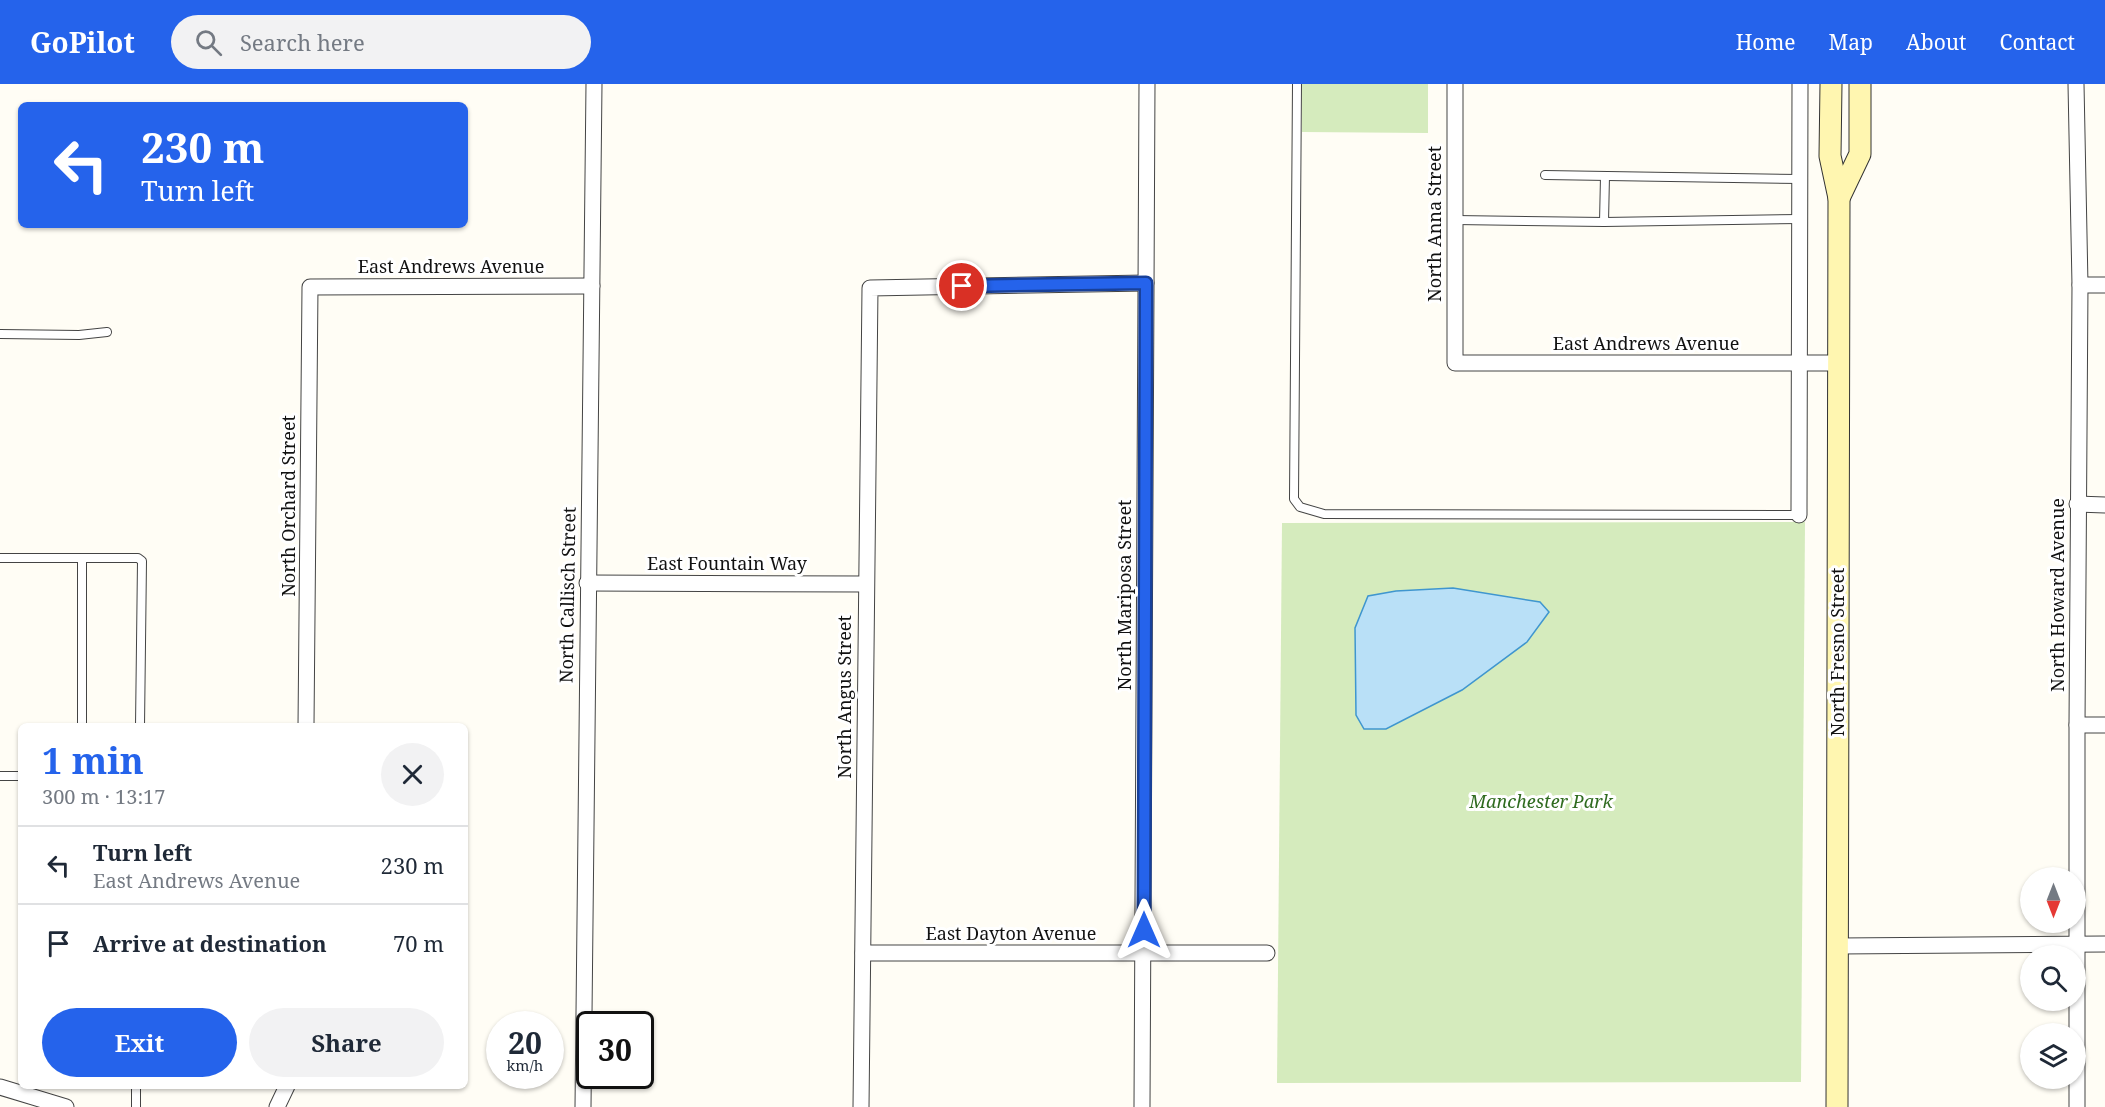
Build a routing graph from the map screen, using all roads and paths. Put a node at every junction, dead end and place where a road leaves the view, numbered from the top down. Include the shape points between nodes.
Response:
1 (594, 84) edge
2 (1147, 84) edge
3 (1297, 84) edge
4 (1455, 84) edge
5 (1800, 84) edge
6 (1831, 84) edge
7 (1860, 84) edge
8 (2076, 84) edge
9 (1545, 175) dead end
10 (1605, 176) junction
11 (1800, 179) junction
12 (1839, 198) junction
13 (1800, 219) junction
14 (1455, 220) junction
15 (1604, 222) junction
16 (1146, 283) junction
17 (2080, 285) junction
18 (2105, 285) edge
19 (592, 286) junction
20 (310, 287) joint
21 (107, 332) dead end
22 (0, 334) edge
23 (1455, 363) joint
24 (1799, 363) junction
25 (1837, 363) junction
26 (2078, 504) junction
27 (2105, 505) edge
28 (1799, 514) joint
29 (0, 558) edge
30 (82, 558) junction
31 (588, 583) junction
32 (866, 584) junction
33 (82, 723) edge
34 (140, 723) edge
35 (306, 723) edge
36 (2077, 725) junction
37 (2105, 725) edge
38 (0, 776) edge
39 (18, 776) edge
40 (2076, 944) junction
41 (2105, 944) edge
42 (1839, 946) junction
43 (863, 953) junction
44 (1267, 953) dead end
45 (1144, 954) junction
46 (0, 1087) edge
47 (136, 1089) edge
48 (286, 1089) edge
49 (66, 1107) edge
50 (136, 1107) edge
51 (277, 1107) edge
52 (583, 1107) edge
53 (861, 1107) edge
54 (1142, 1107) edge
55 (1837, 1107) edge
56 (2077, 1107) edge

1 - 19 street, North Callisch Street
2 - 16 street, North Mariposa Street
3 - 28 lane via 1294,499 1300,507 1324,514
4 - 14 street, North Anna Street
5 - 11 street
6 - 12 main road, North Fresno Street via 1830,156
7 - 12 main road, North Fresno Street via 1860,154
8 - 17 street, North Howard Avenue
9 - 10 lane
10 - 11 lane
10 - 15 lane
11 - 13 street
12 - 25 main road, North Fresno Street
13 - 15 lane
13 - 24 street
14 - 15 lane
14 - 23 street, North Anna Street
16 - 32 street, North Angus Street via 870,288
16 - 45 street, North Mariposa Street
17 - 18 street
17 - 26 street, North Howard Avenue
19 - 20 street, East Andrews Avenue
19 - 31 street, North Callisch Street
20 - 35 street, North Orchard Street
21 - 22 lane
23 - 24 street, East Andrews Avenue
24 - 25 street, East Andrews Avenue
24 - 28 street
25 - 42 main road, North Fresno Street
26 - 27 street
26 - 36 street, North Howard Avenue
29 - 30 lane
30 - 33 lane
30 - 34 lane via 142,561
31 - 32 street, East Fountain Way
31 - 52 street, North Callisch Street
32 - 43 street, North Angus Street
36 - 37 street
36 - 40 street, North Howard Avenue
38 - 39 lane
40 - 41 street
40 - 42 street
40 - 56 street, North Howard Avenue
42 - 55 main road, North Fresno Street
43 - 45 street, East Dayton Avenue
43 - 53 street, North Angus Street
44 - 45 street, East Dayton Avenue
45 - 54 street, North Mariposa Street
46 - 49 street
47 - 50 lane
48 - 51 street

